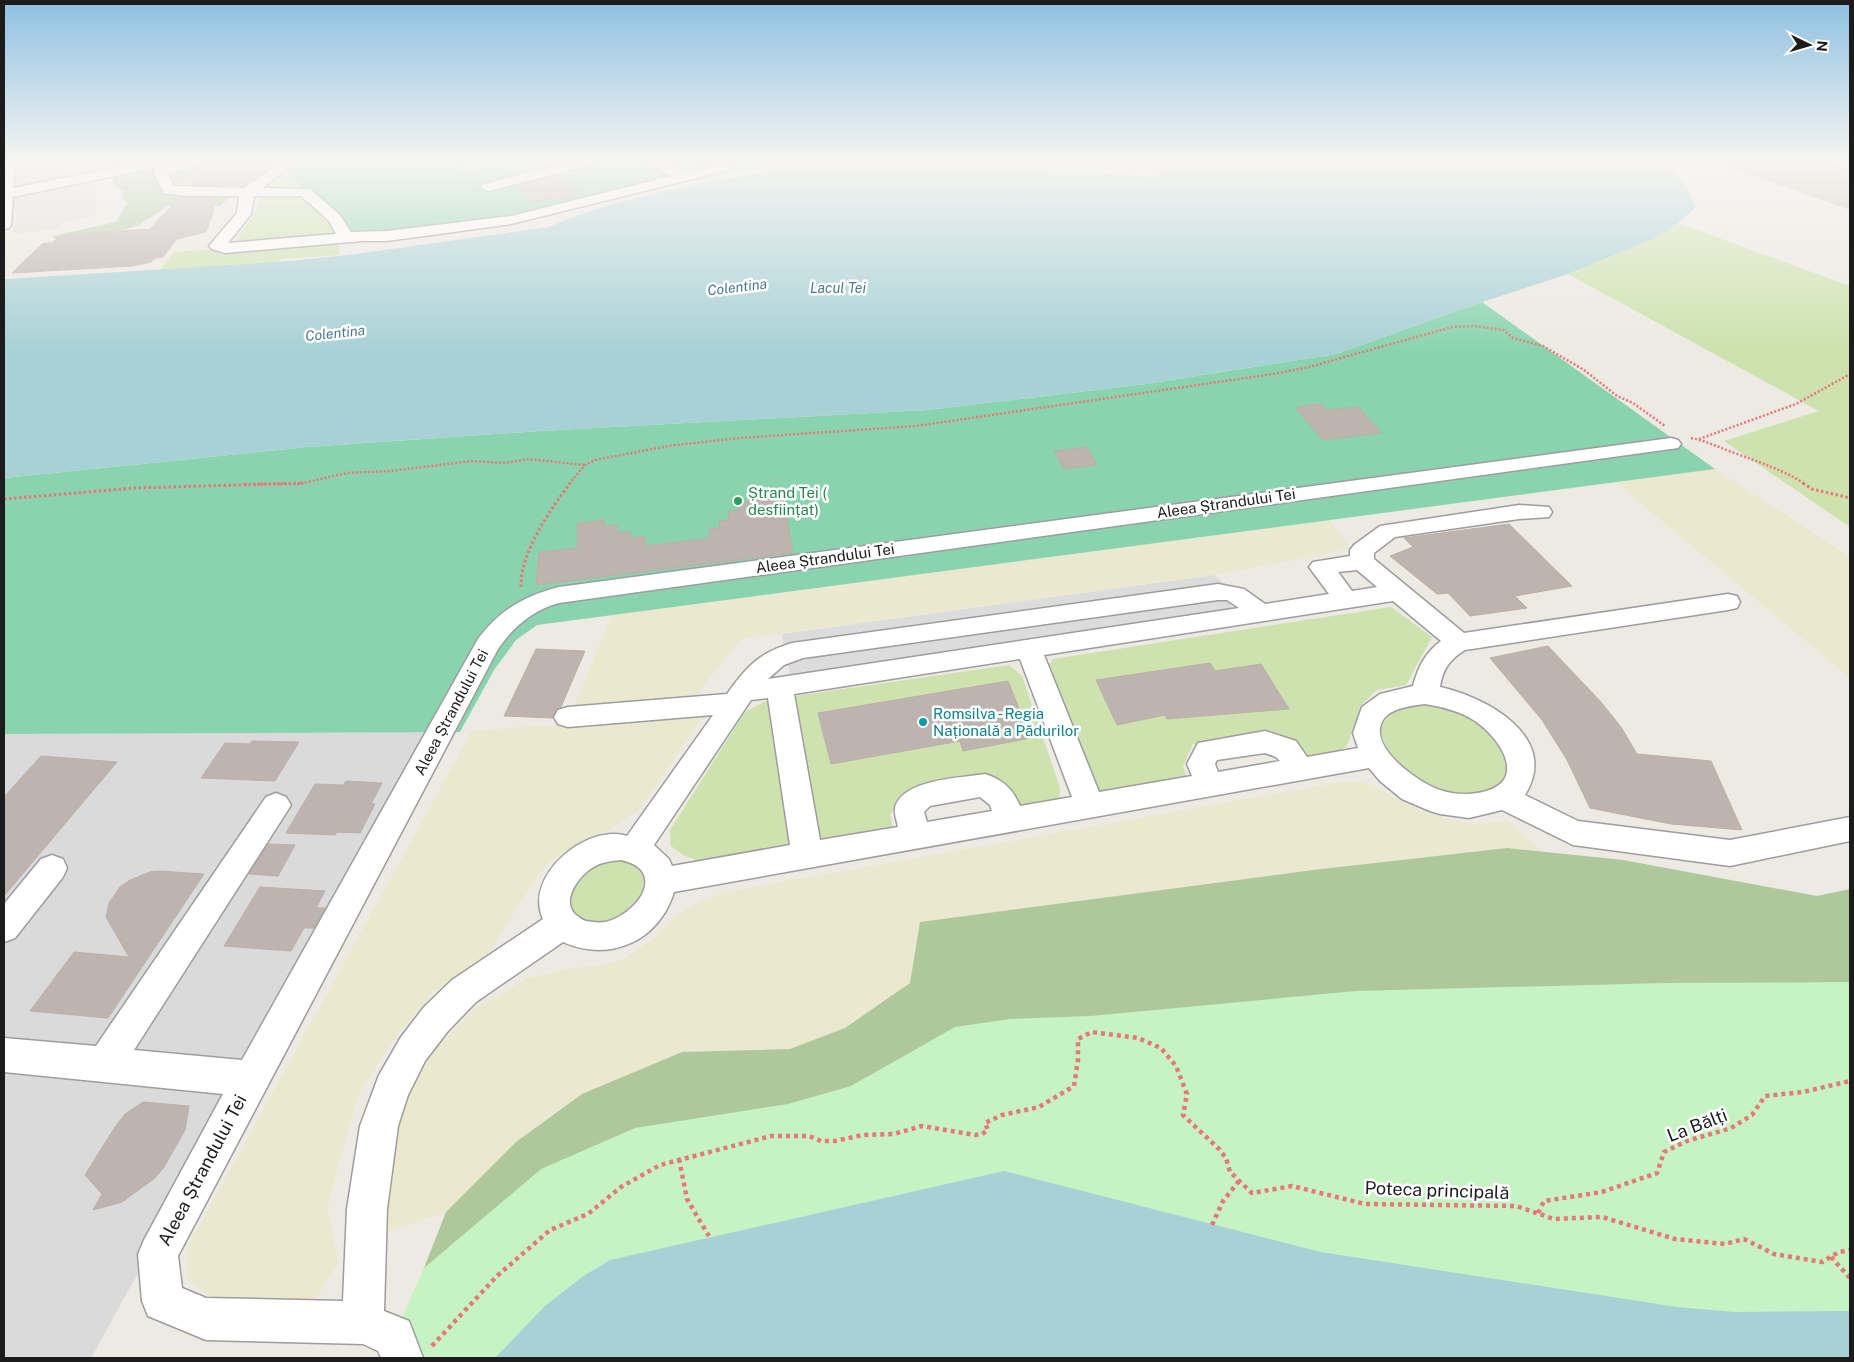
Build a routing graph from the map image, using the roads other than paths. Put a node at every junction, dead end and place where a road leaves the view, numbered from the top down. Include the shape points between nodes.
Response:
1 (235, 225) edge
2 (339, 225) edge
3 (471, 225) edge
4 (345, 238) junction
5 (1676, 437) road end
6 (1541, 512) dead end
7 (1362, 562) junction
8 (1398, 592) junction
9 (1345, 599) junction
10 (1728, 602) dead end
11 (1258, 613) junction
12 (1459, 642) junction
13 (1029, 648) junction
14 (779, 686) junction
15 (1425, 694) junction
16 (740, 697) junction
17 (568, 717) dead end
18 (1374, 756) junction
19 (1505, 798) junction
20 (276, 805) dead end
21 (1090, 806) junction
22 (1010, 820) junction
23 (1850, 829) edge
24 (915, 836) junction
25 (635, 849) junction
26 (807, 854) junction
27 (52, 868) dead end
28 (661, 881) junction
29 (563, 924) junction
30 (4, 928) edge
31 (4, 1055) edge
32 (104, 1065) junction
33 (250, 1079) junction
34 (363, 1323) junction
35 (414, 1355) edge

1 - 4 street via 217,246
2 - 4 street
3 - 4 street
5 - 33 street, Aleea Ștrandului Tei via 541,599 508,618 487,645
6 - 7 street via 1518,512 1388,532 1362,550
7 - 8 street
7 - 9 street via 1320,567
8 - 9 street
8 - 12 street
9 - 11 street
10 - 12 street
11 - 13 street
11 - 16 street via 1235,593 1218,592 803,649 787,653 760,668
12 - 15 street via 1441,652 1430,669
13 - 14 street
13 - 21 street
14 - 16 street
14 - 26 street
15 - 18 street via 1396,697 1374,710 1368,723 1367,739
15 - 19 street via 1471,706 1492,719 1508,735 1519,753 1522,770 1517,786
16 - 17 street
16 - 25 street
18 - 19 street via 1389,774 1410,789 1435,800 1469,806
18 - 21 street
19 - 23 street via 1573,834 1730,853
20 - 32 street
21 - 22 street
22 - 24 street
22 - 24 street via 1002,798 985,785 921,796 909,810
24 - 26 street
25 - 28 street via 649,856 658,867
25 - 29 street via 620,846 590,853 565,873 557,886 554,900 556,913
26 - 28 street
27 - 30 street
28 - 29 street via 652,909 640,922 624,931 590,937 574,933
29 - 34 street via 464,991 436,1019 413,1049 392,1088 379,1126 367,1209
31 - 32 street, Aleea Ștrandului Tei
32 - 33 street, Aleea Ștrandului Tei
33 - 34 street, Aleea Ștrandului Tei via 158,1254 163,1301 206,1319
34 - 35 street, Aleea Ștrandului Tei via 394,1336

